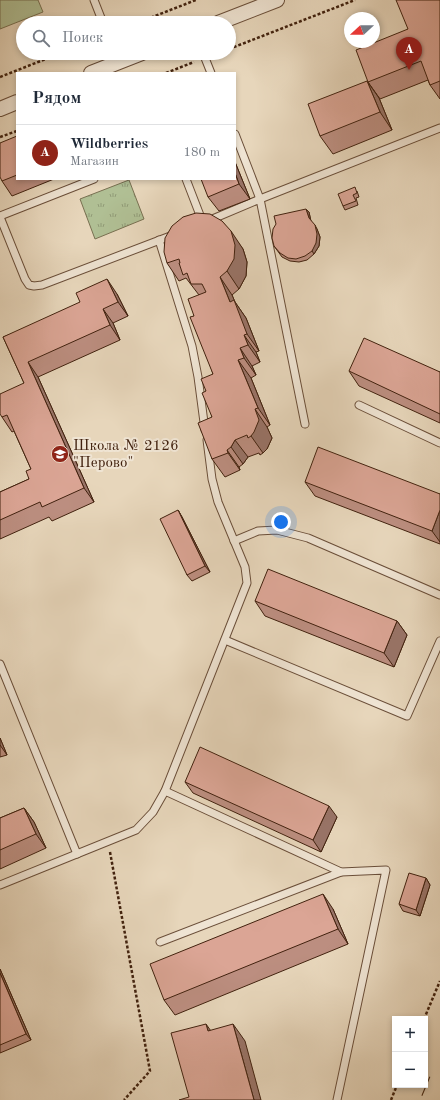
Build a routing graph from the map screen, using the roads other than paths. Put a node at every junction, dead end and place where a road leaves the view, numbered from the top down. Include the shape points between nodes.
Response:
1 (94, 0) edge
2 (277, 0) edge
3 (100, 16) edge
4 (236, 16) edge
5 (118, 60) edge
6 (206, 60) edge
7 (93, 72) edge
8 (211, 72) edge
9 (16, 102) edge
10 (0, 109) edge
11 (440, 128) edge
12 (236, 137) edge
13 (92, 180) edge
14 (186, 180) edge
15 (260, 199) junction
16 (0, 217) edge
17 (203, 223) junction
18 (196, 226) edge
19 (181, 232) edge
20 (159, 240) junction
21 (359, 404) dead end
22 (305, 424) dead end
23 (440, 443) edge
24 (234, 541) junction
25 (440, 595) edge
26 (225, 640) junction
27 (440, 641) edge
28 (0, 664) edge
29 (165, 791) junction
30 (77, 854) junction
31 (341, 872) junction
32 (0, 885) edge
33 (160, 942) dead end
34 (440, 1081) edge
35 (337, 1100) edge
36 (432, 1100) edge

1 - 3 lane
2 - 4 street
5 - 7 street
6 - 8 lane
9 - 10 street
11 - 15 lane
12 - 15 lane
13 - 16 lane
14 - 17 lane
15 - 17 lane
15 - 22 lane
16 - 20 lane via 25,278 29,285 34,286
17 - 18 lane
19 - 20 lane
20 - 24 lane via 192,346 212,479 218,502
21 - 23 lane
24 - 25 lane via 258,532 277,530 308,538
24 - 26 lane via 245,568 247,583
26 - 27 lane via 407,716
26 - 29 lane
28 - 30 lane
29 - 30 lane via 153,812 136,830
29 - 31 lane
30 - 32 lane
31 - 33 lane
31 - 35 lane via 386,870
34 - 36 main road, bridge

